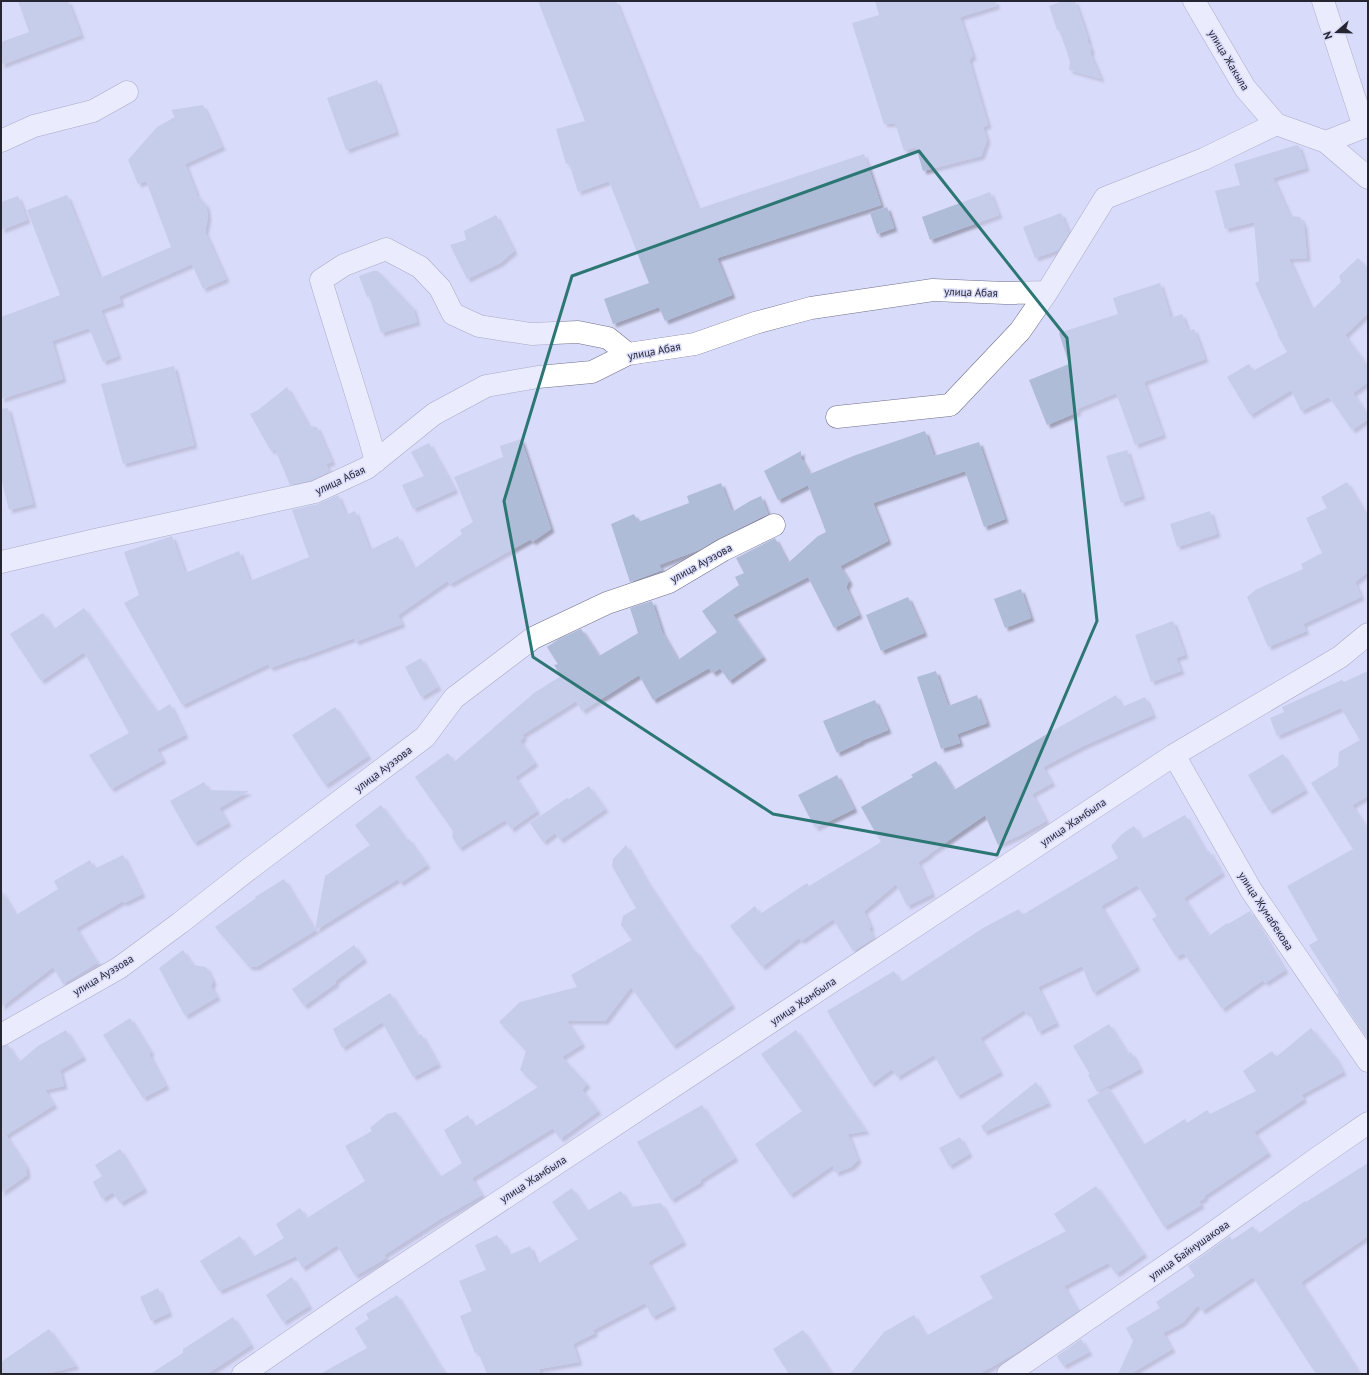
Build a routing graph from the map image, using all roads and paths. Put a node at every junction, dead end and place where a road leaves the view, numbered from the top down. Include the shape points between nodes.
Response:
1 (1194, 1) edge
2 (1323, 1) edge
3 (127, 92) dead end
4 (1276, 124) junction
5 (1366, 125) edge
6 (1, 141) edge
7 (1326, 142) junction
8 (1368, 178) edge
9 (1047, 292) junction
10 (628, 354) junction
11 (837, 417) dead end
12 (376, 461) junction
13 (774, 525) dead end
14 (1, 562) edge
15 (1368, 634) edge
16 (1174, 755) junction
17 (1, 1035) edge
18 (1368, 1061) edge
19 (1368, 1123) edge
20 (243, 1374) edge
21 (1008, 1374) edge

1 - 4 street, улица Жакыла via 1245,88
2 - 5 street
3 - 6 street via 92,111 34,126
4 - 7 street, улица Жакыла
4 - 9 street via 1204,159 1105,198
5 - 7 street
7 - 8 street, улица Жакыла
9 - 10 street, улица Абая via 933,290 811,308 755,323 695,344
9 - 11 street via 1020,331 950,405
10 - 12 street, улица Абая via 592,372 538,377 486,386 434,414
10 - 12 street via 608,338 578,332 531,334 479,326 453,314 440,288 420,267 386,249 344,264 321,280 342,352 360,401
12 - 14 street, улица Абая via 367,468 315,492
13 - 17 street, улица Ауэзова via 723,550 669,582 607,603 533,638 454,698 425,737 180,923 119,968
15 - 16 street, улица Жамбыла via 1340,657
16 - 18 street, улица Жумабекова via 1250,890
16 - 20 street, улица Жамбыла via 352,1299
19 - 21 street, улица Байнушакова

